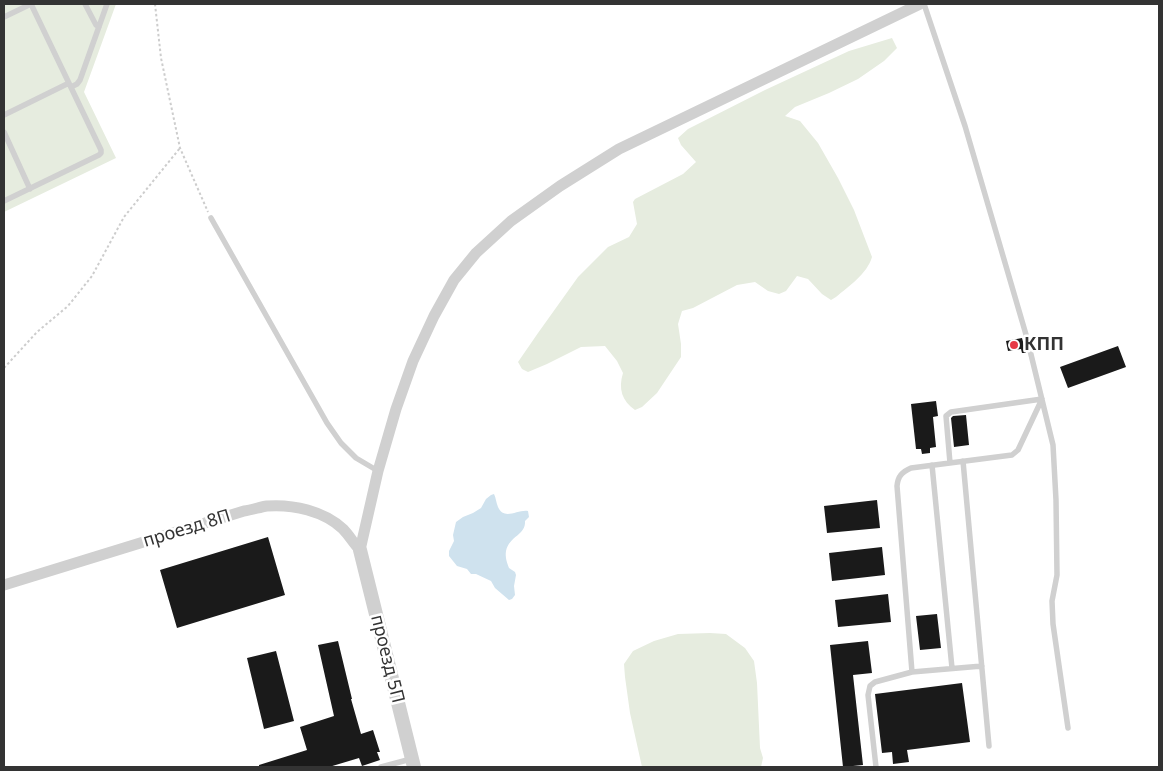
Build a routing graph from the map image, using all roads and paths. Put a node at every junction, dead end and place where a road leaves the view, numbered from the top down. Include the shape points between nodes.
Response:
1 (31, 4) edge
2 (85, 4) edge
3 (107, 4) edge
4 (155, 4) edge
5 (920, 4) edge
6 (924, 4) edge
7 (4, 17) edge
8 (99, 27) junction
9 (70, 85) junction
10 (4, 114) edge
11 (4, 132) edge
12 (180, 148) junction
13 (30, 189) junction
14 (4, 201) edge
15 (212, 218) joint
16 (4, 368) edge
17 (1042, 400) junction
18 (963, 462) junction
19 (950, 463) junction
20 (932, 465) junction
21 (378, 471) junction
22 (360, 550) junction
23 (4, 585) edge
24 (982, 666) junction
25 (952, 668) junction
26 (912, 672) junction
27 (1068, 728) dead end
28 (988, 746) dead end
29 (413, 763) edge
30 (381, 767) edge
31 (876, 767) edge

1 - 7 lane
1 - 9 lane
2 - 8 lane
3 - 8 lane
4 - 12 path
5 - 21 street via 619,149 511,221 476,253 454,280 434,316 413,361
6 - 17 lane via 965,126
8 - 9 lane via 80,80
9 - 10 lane
9 - 13 lane via 101,153
11 - 13 lane
12 - 15 path
12 - 16 path via 124,217 92,276 68,306 37,332
13 - 14 lane
15 - 21 lane via 327,423 356,458
17 - 18 lane via 1018,450 1012,455
17 - 19 lane via 951,412 946,416
17 - 27 lane via 1053,445 1057,575 1052,601 1053,624
18 - 19 lane
18 - 24 lane
19 - 20 lane
20 - 25 lane
20 - 26 lane via 903,472 898,477 897,486
21 - 22 street
22 - 23 street, проезд 8П via 343,529 328,518 290,506 267,506
22 - 29 street, проезд 5П
24 - 25 lane
24 - 28 lane
25 - 26 lane
26 - 31 lane via 870,686 868,695
29 - 30 lane

